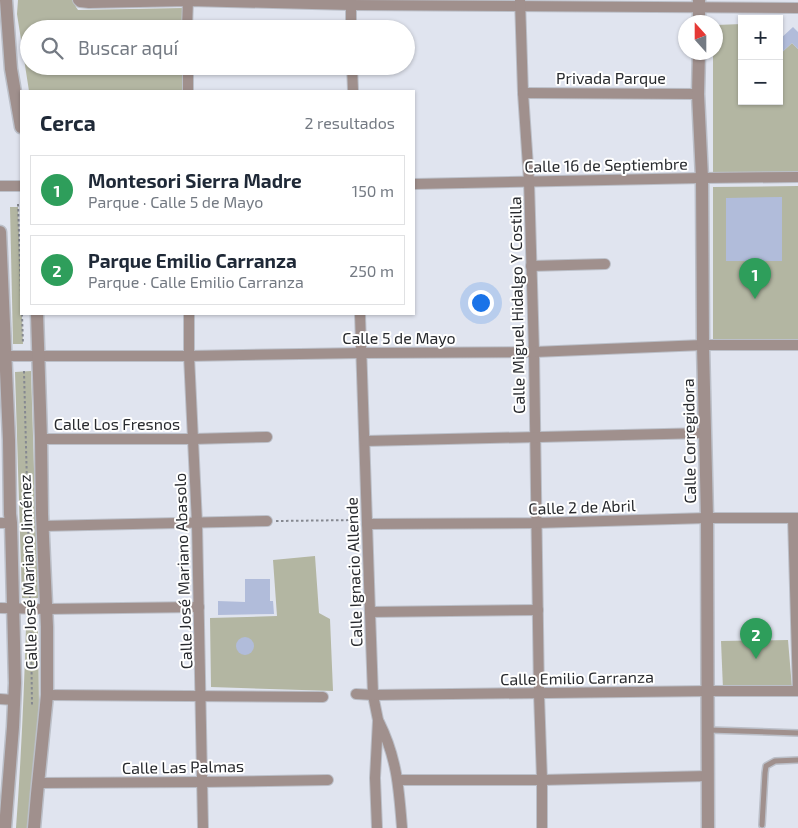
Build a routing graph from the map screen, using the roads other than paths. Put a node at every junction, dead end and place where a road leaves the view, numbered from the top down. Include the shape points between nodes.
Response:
1 (6, 0) edge
2 (78, 0) edge
3 (188, 1) edge
4 (351, 3) edge
5 (520, 3) edge
6 (699, 4) edge
7 (798, 8) edge
8 (187, 20) edge
9 (351, 20) edge
10 (699, 60) edge
11 (6, 69) edge
12 (188, 75) edge
13 (352, 75) edge
14 (188, 90) edge
15 (353, 90) edge
16 (523, 93) junction
17 (698, 94) junction
18 (20, 123) edge
19 (798, 177) edge
20 (702, 178) junction
21 (528, 181) junction
22 (415, 184) edge
23 (0, 186) edge
24 (20, 186) edge
25 (0, 232) edge
26 (605, 264) dead end
27 (531, 266) junction
28 (37, 315) edge
29 (189, 315) edge
30 (360, 315) edge
31 (703, 345) junction
32 (798, 346) edge
33 (534, 352) junction
34 (362, 353) junction
35 (3, 356) edge
36 (38, 356) junction
37 (189, 356) junction
38 (706, 433) junction
39 (267, 437) dead end
40 (534, 437) junction
41 (41, 438) junction
42 (193, 438) junction
43 (5, 440) edge
44 (365, 441) junction
45 (708, 518) junction
46 (795, 518) edge
47 (267, 521) road end
48 (367, 522) junction
49 (6, 523) edge
50 (197, 523) junction
51 (536, 523) junction
52 (43, 526) junction
53 (199, 607) junction
54 (0, 608) edge
55 (14, 608) junction
56 (46, 609) junction
57 (538, 610) junction
58 (370, 612) junction
59 (709, 691) junction
60 (798, 691) edge
61 (356, 694) dead end
62 (539, 694) junction
63 (47, 695) junction
64 (373, 695) junction
65 (201, 696) junction
66 (323, 696) dead end
67 (0, 699) edge
68 (14, 700) junction
69 (378, 720) junction
70 (708, 730) junction
71 (798, 733) edge
72 (798, 760) edge
73 (708, 776) junction
74 (328, 780) dead end
75 (398, 780) junction
76 (542, 780) junction
77 (202, 782) junction
78 (4, 783) edge
79 (38, 784) junction
80 (762, 825) dead end
81 (4, 828) edge
82 (34, 828) edge
83 (203, 828) edge
84 (377, 828) edge
85 (402, 828) edge
86 (542, 828) edge
87 (708, 828) edge

1 - 11 street
2 - 3 street via 89,3
3 - 4 street
3 - 8 street
4 - 5 street
4 - 9 street
5 - 6 street
5 - 16 street, Calle Miguel Hidalgo Y Costilla
6 - 7 street
10 - 17 street, Calle Corregidora
11 - 18 street
12 - 14 street
13 - 15 street
16 - 17 street, Privada Parque
16 - 21 street, Calle Miguel Hidalgo Y Costilla
17 - 20 street, Calle Corregidora
19 - 20 street, Calle 16 de Septiembre
20 - 21 street, Calle 16 de Septiembre
20 - 31 street, Calle Corregidora
21 - 22 street, Calle 16 de Septiembre
21 - 27 street, Calle Miguel Hidalgo Y Costilla
23 - 24 street
25 - 35 street, Calle José Mariano Jiménez
26 - 27 street
27 - 33 street, Calle Miguel Hidalgo Y Costilla
28 - 36 street, Calle José Mariano Jiménez
29 - 37 street, Calle José Mariano Abasolo
30 - 34 street, Calle Ignacio Allende
31 - 32 street, Calle 5 de Mayo
31 - 33 street, Calle 5 de Mayo
31 - 38 street, Calle Corregidora
33 - 34 street, Calle 5 de Mayo
33 - 40 street, Calle Miguel Hidalgo Y Costilla
34 - 37 street, Calle 5 de Mayo
34 - 44 street, Calle Ignacio Allende
35 - 36 street, Calle 5 de Mayo
35 - 43 street, Calle José Mariano Jiménez
36 - 37 street, Calle 5 de Mayo
36 - 41 street, Calle José Mariano Jiménez
37 - 42 street, Calle José Mariano Abasolo
38 - 40 street
38 - 45 street, Calle Corregidora
39 - 42 street, Calle Los Fresnos
40 - 44 street
40 - 51 street, Calle Miguel Hidalgo Y Costilla
41 - 42 street, Calle Los Fresnos
41 - 52 street, Calle José Mariano Jiménez
42 - 50 street, Calle José Mariano Abasolo
43 - 49 street, Calle José Mariano Jiménez via 10,514
44 - 48 street, Calle Ignacio Allende
45 - 46 street, Calle 2 de Abril
45 - 51 street, Calle 2 de Abril
45 - 59 street, Calle Corregidora
46 - 60 street
47 - 50 street
48 - 51 street, Calle 2 de Abril
48 - 58 street, Calle Ignacio Allende
49 - 55 street, Calle José Mariano Jiménez
50 - 52 street
50 - 53 street, Calle José Mariano Abasolo
51 - 57 street, Calle Miguel Hidalgo Y Costilla
52 - 56 street, Calle José Mariano Jiménez
53 - 56 street
53 - 65 street, Calle José Mariano Abasolo
54 - 55 street
55 - 56 street
55 - 68 street, Calle José Mariano Jiménez
56 - 63 street, Calle José Mariano Jiménez
57 - 58 street
57 - 62 street, Calle Miguel Hidalgo Y Costilla
58 - 64 street, Calle Ignacio Allende
59 - 60 street, Calle Emilio Carranza
59 - 62 street, Calle Emilio Carranza
59 - 70 street, Calle Corregidora
61 - 64 street, Calle Emilio Carranza
62 - 64 street, Calle Emilio Carranza
62 - 76 street, Calle Miguel Hidalgo Y Costilla
63 - 65 street
63 - 79 street, Calle José Mariano Jiménez
64 - 69 street, Calle Ignacio Allende
65 - 66 street
65 - 77 street, Calle José Mariano Abasolo
67 - 68 street
68 - 78 street, Calle José Mariano Jiménez
69 - 75 street
69 - 84 street, Calle Ignacio Allende
70 - 71 lane
70 - 73 street, Calle Corregidora
72 - 80 lane via 774,761 766,766
73 - 76 street
73 - 87 street, Calle Corregidora
74 - 77 street, Calle Las Palmas
75 - 76 street
75 - 85 street
76 - 86 street, Calle Miguel Hidalgo Y Costilla
77 - 79 street, Calle Las Palmas
77 - 83 street, Calle José Mariano Abasolo
78 - 81 street, Calle José Mariano Jiménez
79 - 82 street, Calle José Mariano Jiménez

